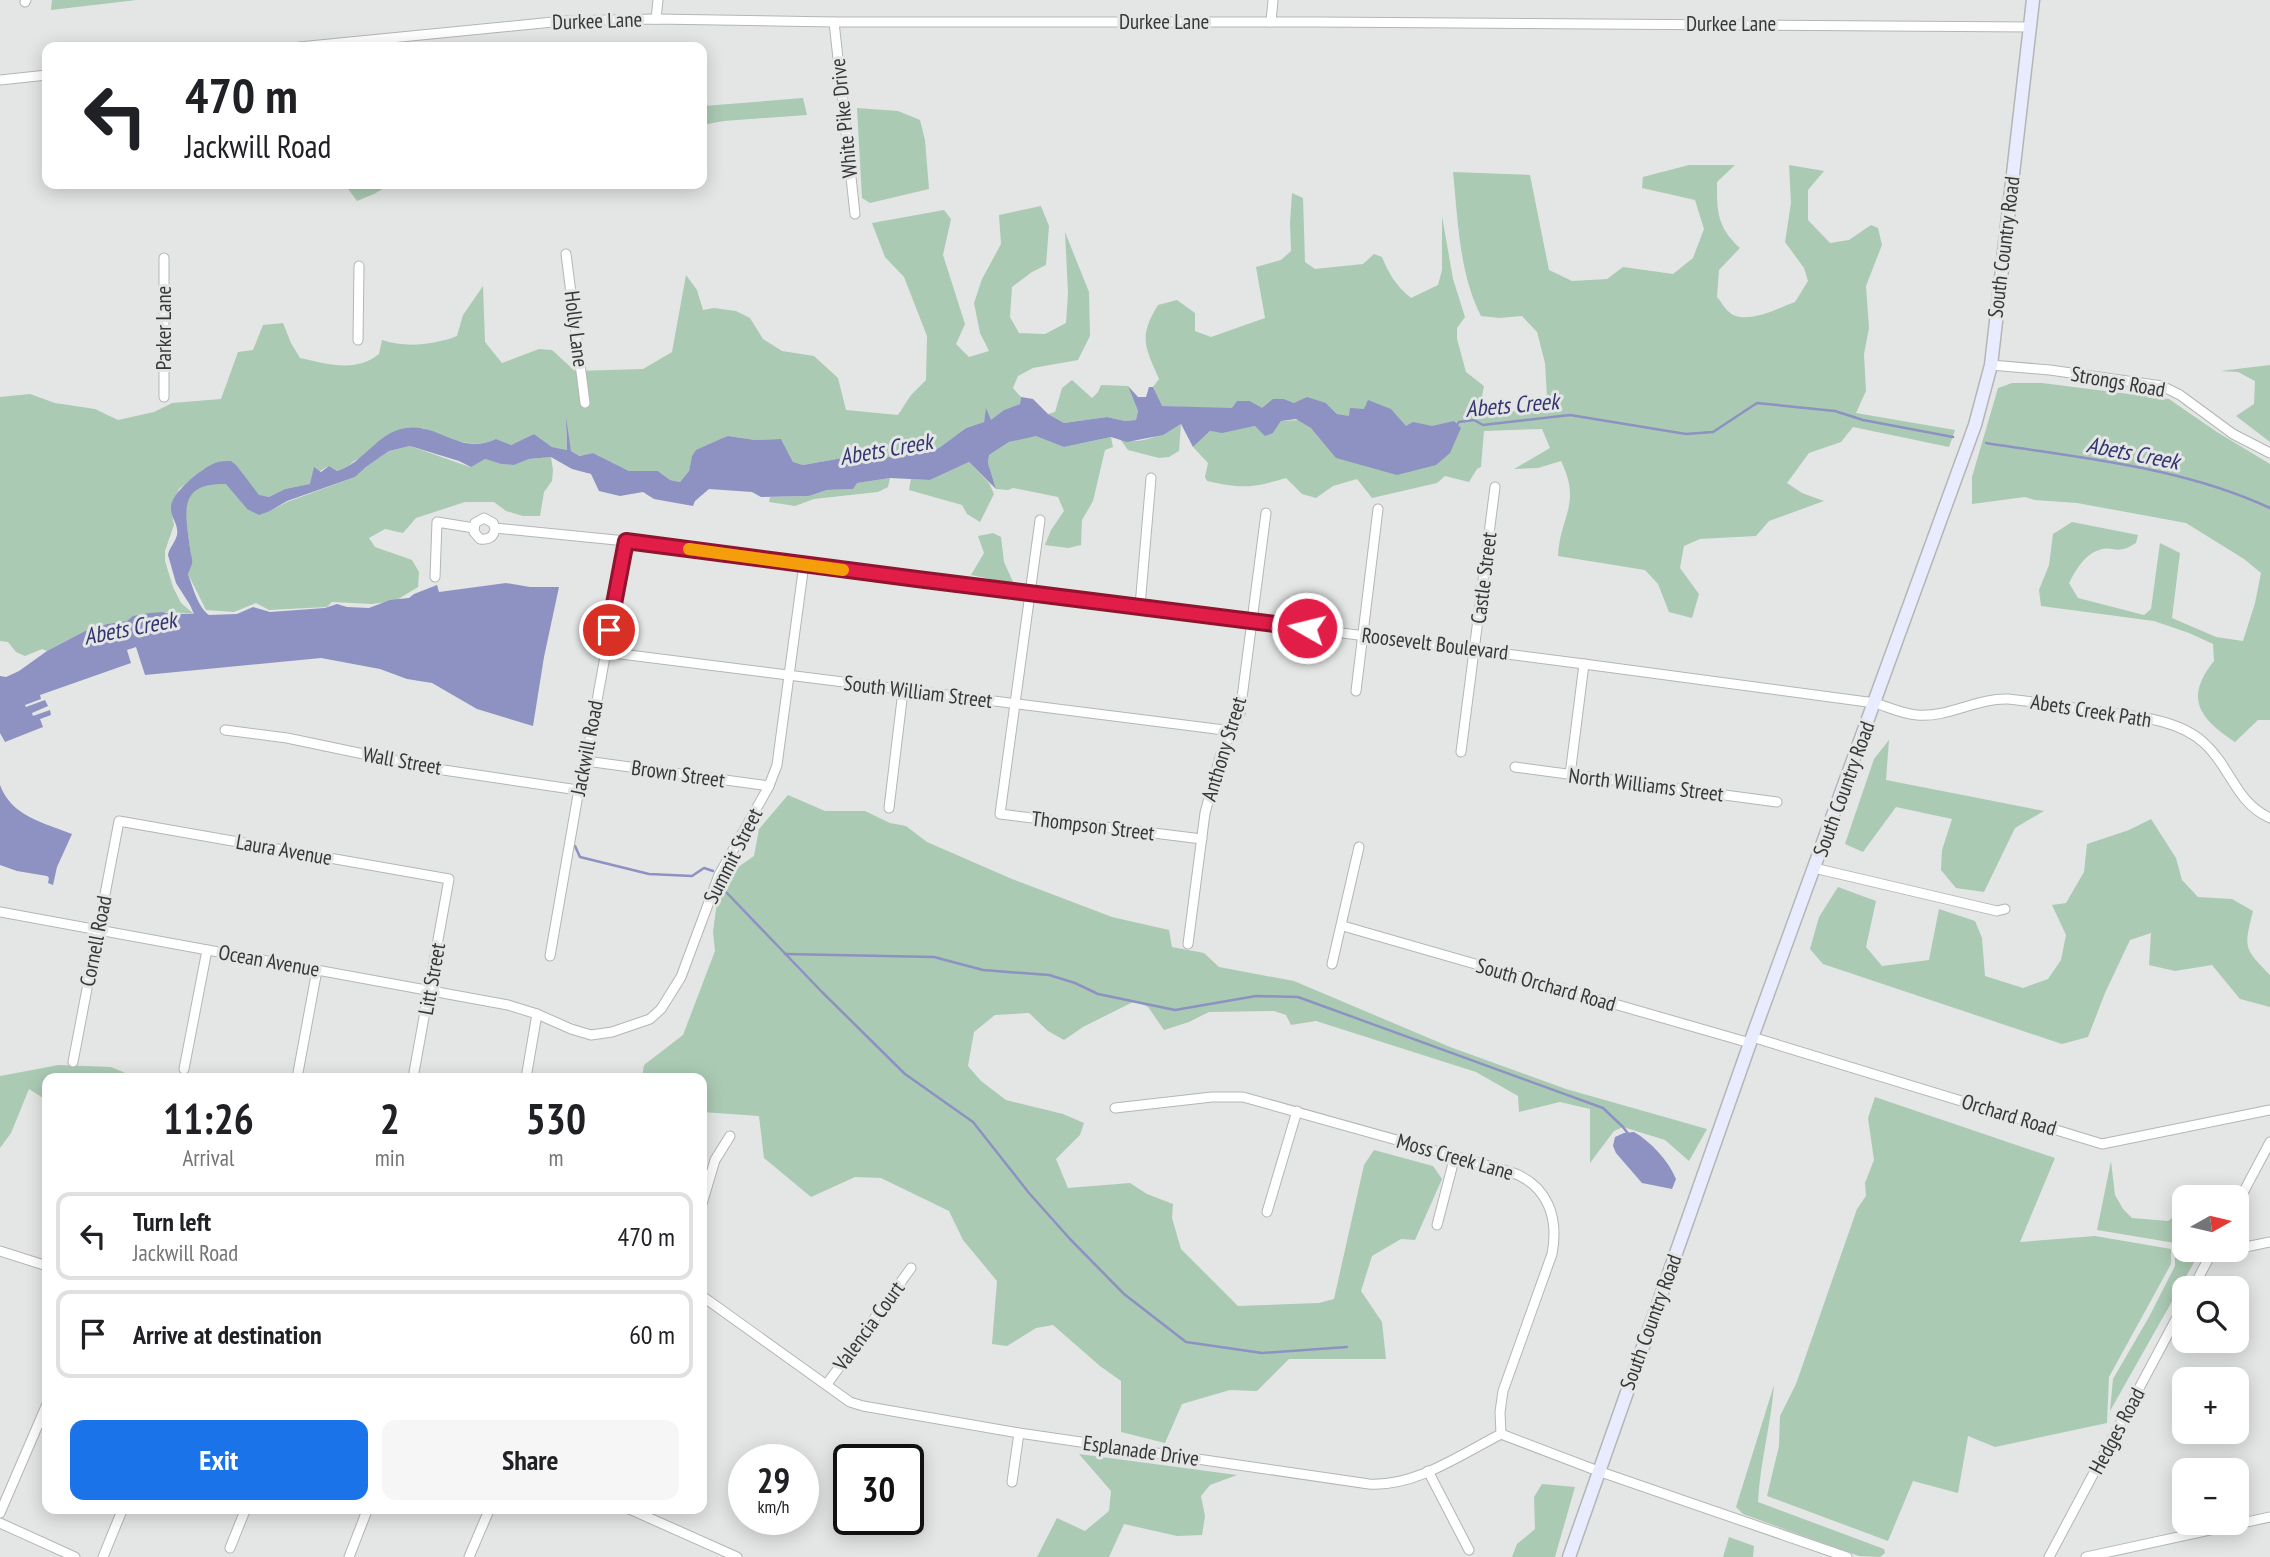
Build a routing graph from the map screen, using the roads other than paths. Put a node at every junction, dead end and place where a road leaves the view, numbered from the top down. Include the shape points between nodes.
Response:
1 (658, 0) edge
2 (1273, 0) edge
3 (2033, 0) edge
4 (656, 19) junction
5 (834, 22) junction
6 (1270, 22) junction
7 (2031, 27) junction
8 (348, 42) edge
9 (42, 76) edge
10 (0, 80) edge
11 (855, 214) dead end
12 (566, 254) dead end
13 (164, 258) dead end
14 (359, 266) dead end
15 (358, 340) dead end
16 (1991, 365) junction
17 (164, 397) dead end
18 (585, 403) dead end
19 (2270, 453) edge
20 (1150, 478) dead end
21 (1495, 487) dead end
22 (1378, 509) dead end
23 (1266, 513) dead end
24 (1040, 520) dead end
25 (474, 528) junction
26 (495, 528) junction
27 (626, 541) junction
28 (804, 565) junction
29 (435, 577) dead end
30 (1030, 592) junction
31 (1140, 606) junction
32 (1252, 620) junction
33 (1362, 635) junction
34 (1475, 650) junction
35 (605, 652) junction
36 (1584, 664) junction
37 (790, 676) junction
38 (903, 691) junction
39 (1356, 691) dead end
40 (1014, 703) junction
41 (1875, 703) junction
42 (225, 730) dead end
43 (1232, 731) junction
44 (1461, 751) dead end
45 (586, 761) junction
46 (1515, 767) dead end
47 (1570, 775) junction
48 (769, 786) junction
49 (578, 790) junction
50 (1777, 802) dead end
51 (889, 808) dead end
52 (2270, 818) edge
53 (118, 821) joint
54 (1202, 839) junction
55 (1359, 847) dead end
56 (1814, 868) junction
57 (449, 879) joint
58 (2005, 909) dead end
59 (0, 912) edge
60 (1343, 926) junction
61 (97, 930) junction
62 (1188, 943) dead end
63 (207, 950) junction
64 (550, 956) dead end
65 (1332, 964) dead end
66 (317, 970) junction
67 (430, 991) junction
68 (537, 1014) junction
69 (1751, 1040) junction
70 (73, 1062) dead end
71 (184, 1069) dead end
72 (298, 1073) edge
73 (414, 1073) edge
74 (527, 1073) edge
75 (1115, 1108) dead end
76 (2270, 1110) edge
77 (1297, 1111) junction
78 (730, 1136) dead end
79 (2270, 1142) edge
80 (1455, 1156) junction
81 (2247, 1185) edge
82 (707, 1187) edge
83 (1267, 1212) dead end
84 (1437, 1225) dead end
85 (2270, 1242) edge
86 (2249, 1246) edge
87 (0, 1251) edge
88 (42, 1264) edge
89 (911, 1268) dead end
90 (707, 1300) edge
91 (2172, 1326) edge
92 (827, 1384) junction
93 (42, 1416) edge
94 (1019, 1433) junction
95 (1501, 1434) junction
96 (1428, 1471) junction
97 (1598, 1472) junction
98 (1012, 1482) dead end
99 (0, 1514) edge
100 (121, 1514) edge
101 (243, 1514) edge
102 (366, 1514) edge
103 (488, 1514) edge
104 (646, 1514) edge
105 (2270, 1517) edge
106 (0, 1524) edge
107 (229, 1548) dead end
108 (1469, 1550) dead end
109 (716, 1552) edge
110 (75, 1557) edge
111 (103, 1557) edge
112 (349, 1557) edge
113 (470, 1557) edge
114 (737, 1557) edge
115 (1569, 1557) edge
116 (1847, 1557) edge
117 (2049, 1557) edge
118 (2087, 1557) edge

1 - 4 street
2 - 6 street
3 - 7 main road, South Country Road
4 - 5 street, Durkee Lane
4 - 8 street, Durkee Lane via 563,20
5 - 6 street, Durkee Lane
5 - 11 street, White Pike Drive
6 - 7 street, Durkee Lane
7 - 16 main road, South Country Road
9 - 10 street
12 - 18 street, Holly Lane
13 - 17 street, Parker Lane
14 - 15 street
16 - 19 street, Strongs Road via 2162,386
16 - 41 main road, South Country Road via 1975,425
20 - 31 street
21 - 34 street, Castle Street
22 - 33 street
23 - 32 street, Anthony Street
24 - 30 street
25 - 26 street, Roosevelt Boulevard via 484,518
25 - 26 street, Roosevelt Boulevard via 476,536 484,540
25 - 29 street, Roosevelt Boulevard via 437,522
26 - 27 street, Roosevelt Boulevard
27 - 28 street, Roosevelt Boulevard
27 - 35 street, Jackwill Road
28 - 30 street, Roosevelt Boulevard
28 - 37 street, Summit Street
30 - 31 street, Roosevelt Boulevard
30 - 40 street
31 - 32 street, Roosevelt Boulevard
32 - 33 street, Roosevelt Boulevard
32 - 43 street, Anthony Street via 1240,713
33 - 34 street, Roosevelt Boulevard
33 - 39 street
34 - 36 street, Roosevelt Boulevard
34 - 44 street, Castle Street
35 - 37 street, South William Street
35 - 45 street, Jackwill Road
36 - 41 street, Roosevelt Boulevard
36 - 47 street
37 - 38 street, South William Street
37 - 48 street, Summit Street via 777,765
38 - 40 street, South William Street
38 - 51 street
40 - 43 street, South William Street
40 - 54 street, Thompson Street via 1000,814
41 - 52 street, Abets Creek Path via 1916,715 2008,698 2178,727 2203,741 2222,762 2245,801
41 - 56 main road, South Country Road
42 - 49 street, Wall Street
43 - 54 street, Anthony Street via 1212,784
45 - 48 street, Brown Street
45 - 49 street, Jackwill Road
46 - 47 street, North Williams Street
47 - 50 street, North Williams Street
48 - 68 street, Summit Street via 719,875 681,977 661,1009 636,1025 591,1035
49 - 64 street, Jackwill Road
53 - 57 street, Laura Avenue
53 - 61 street, Cornell Road
54 - 62 street, Anthony Street
55 - 60 street
56 - 58 street via 1997,911
56 - 69 main road, South Country Road
57 - 67 street, Litt Street
59 - 61 street, Ocean Avenue
60 - 65 street
60 - 69 street, South Orchard Road
61 - 63 street, Ocean Avenue
61 - 70 street, Cornell Road
63 - 66 street, Ocean Avenue
63 - 71 street
66 - 67 street, Ocean Avenue
66 - 72 street
67 - 68 street, Ocean Avenue
67 - 73 street, Litt Street
68 - 74 street
69 - 76 street, Orchard Road via 2102,1144
69 - 97 main road, South Country Road
75 - 77 street, Moss Creek Lane via 1229,1096
77 - 80 street, Moss Creek Lane
77 - 83 street
78 - 82 street via 715,1160
79 - 81 street
80 - 84 street
80 - 95 street, Moss Creek Lane via 1522,1176 1544,1197 1555,1224 1552,1254 1503,1391
85 - 86 street
87 - 88 street
89 - 92 street, Valencia Court
90 - 92 street, Esplanade Drive
91 - 117 street, Hedges Road
92 - 94 street, Esplanade Drive via 863,1406
93 - 99 street
94 - 96 street, Esplanade Drive via 1368,1485 1388,1486
94 - 98 street
95 - 96 street, Esplanade Drive
95 - 97 street
96 - 108 street
97 - 115 main road, South Country Road
97 - 116 street
100 - 111 street
101 - 107 street
102 - 112 street
103 - 113 street
104 - 109 street
105 - 118 street
106 - 110 street
109 - 114 street

